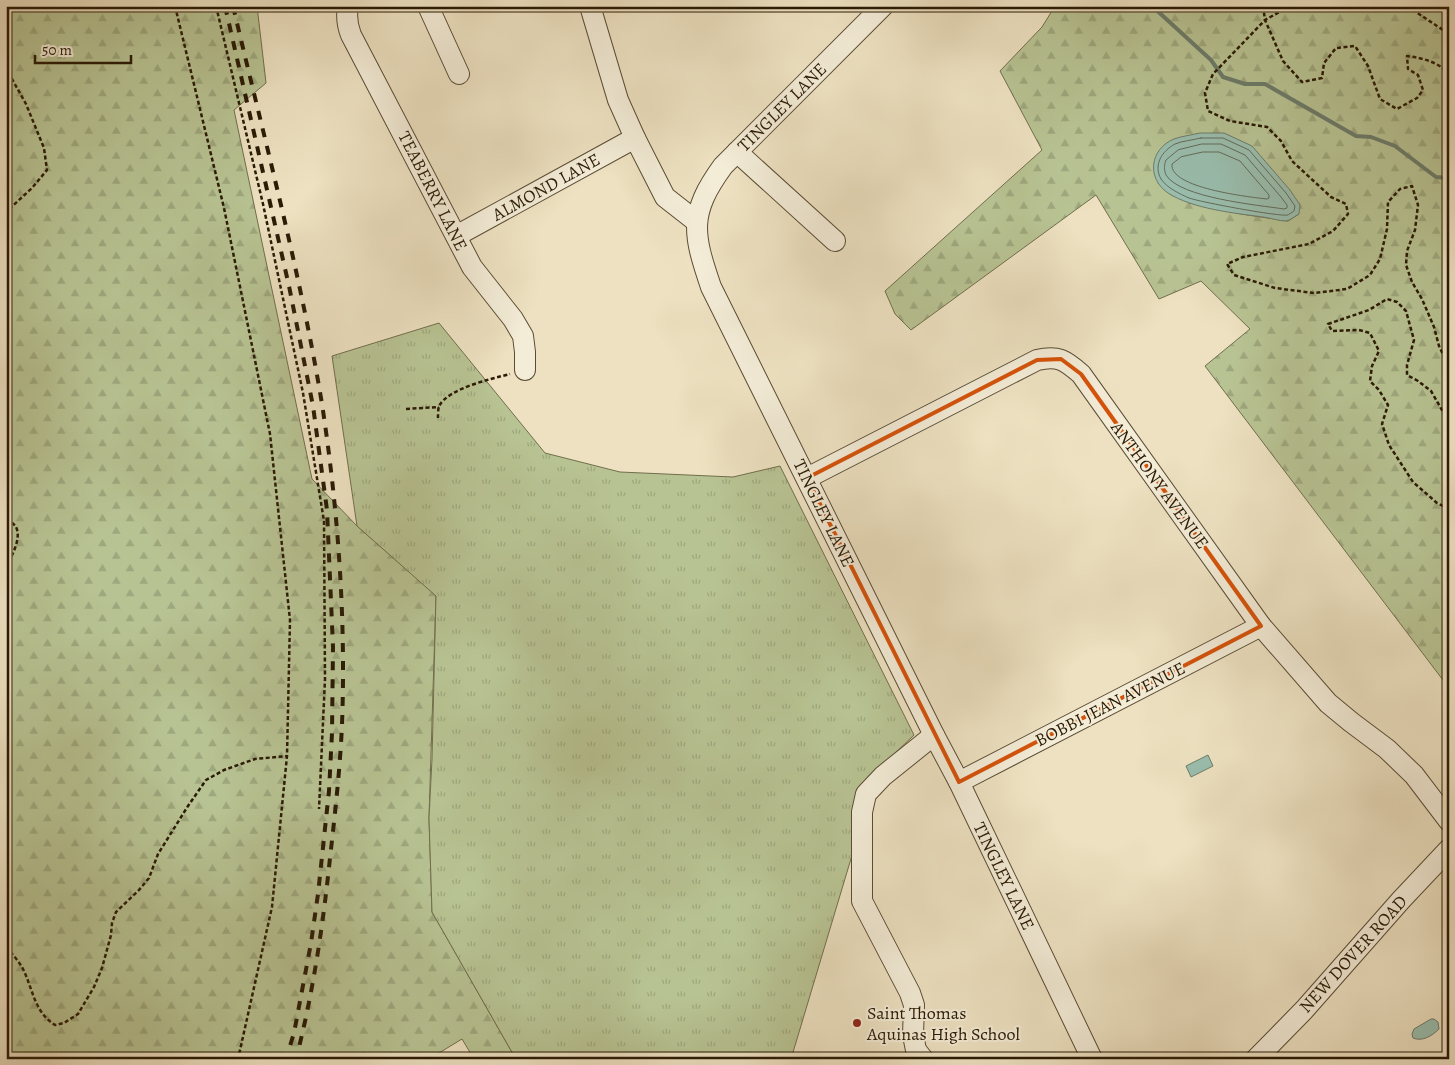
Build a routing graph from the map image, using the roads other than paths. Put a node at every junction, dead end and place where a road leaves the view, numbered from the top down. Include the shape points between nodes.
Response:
1 (348, 6) edge
2 (428, 6) edge
3 (590, 6) edge
4 (883, 6) edge
5 (459, 74) dead end
6 (635, 138) junction
7 (737, 152) junction
8 (696, 222) junction
9 (456, 236) junction
10 (835, 240) dead end
11 (525, 370) road end
12 (806, 478) junction
13 (1261, 626) junction
14 (934, 735) junction
15 (959, 782) junction
16 (1449, 821) edge
17 (1449, 849) edge
18 (923, 1059) edge
19 (1092, 1059) edge
20 (1256, 1059) edge

1 - 9 street, TEABERRY LANE via 346,17 351,35
2 - 5 street
3 - 6 street via 618,100
4 - 7 street, TINGLEY LANE
6 - 8 street via 665,197
6 - 9 street, ALMOND LANE
7 - 8 street, TINGLEY LANE via 723,166 705,194
7 - 10 street
8 - 12 street, TINGLEY LANE via 711,287
9 - 11 street, TEABERRY LANE via 472,267 523,336
12 - 13 street, ANTHONY AVENUE via 1037,360 1061,360 1081,374
12 - 14 street, TINGLEY LANE
13 - 15 street, BOBBI JEAN AVENUE
13 - 16 street, ANTHONY AVENUE via 1328,703 1387,749 1414,775
14 - 15 street, TINGLEY LANE
14 - 18 street via 866,794 862,812 862,901 910,993 914,1005 913,1035 916,1050
15 - 19 street, TINGLEY LANE
17 - 20 street, NEW DOVER ROAD

